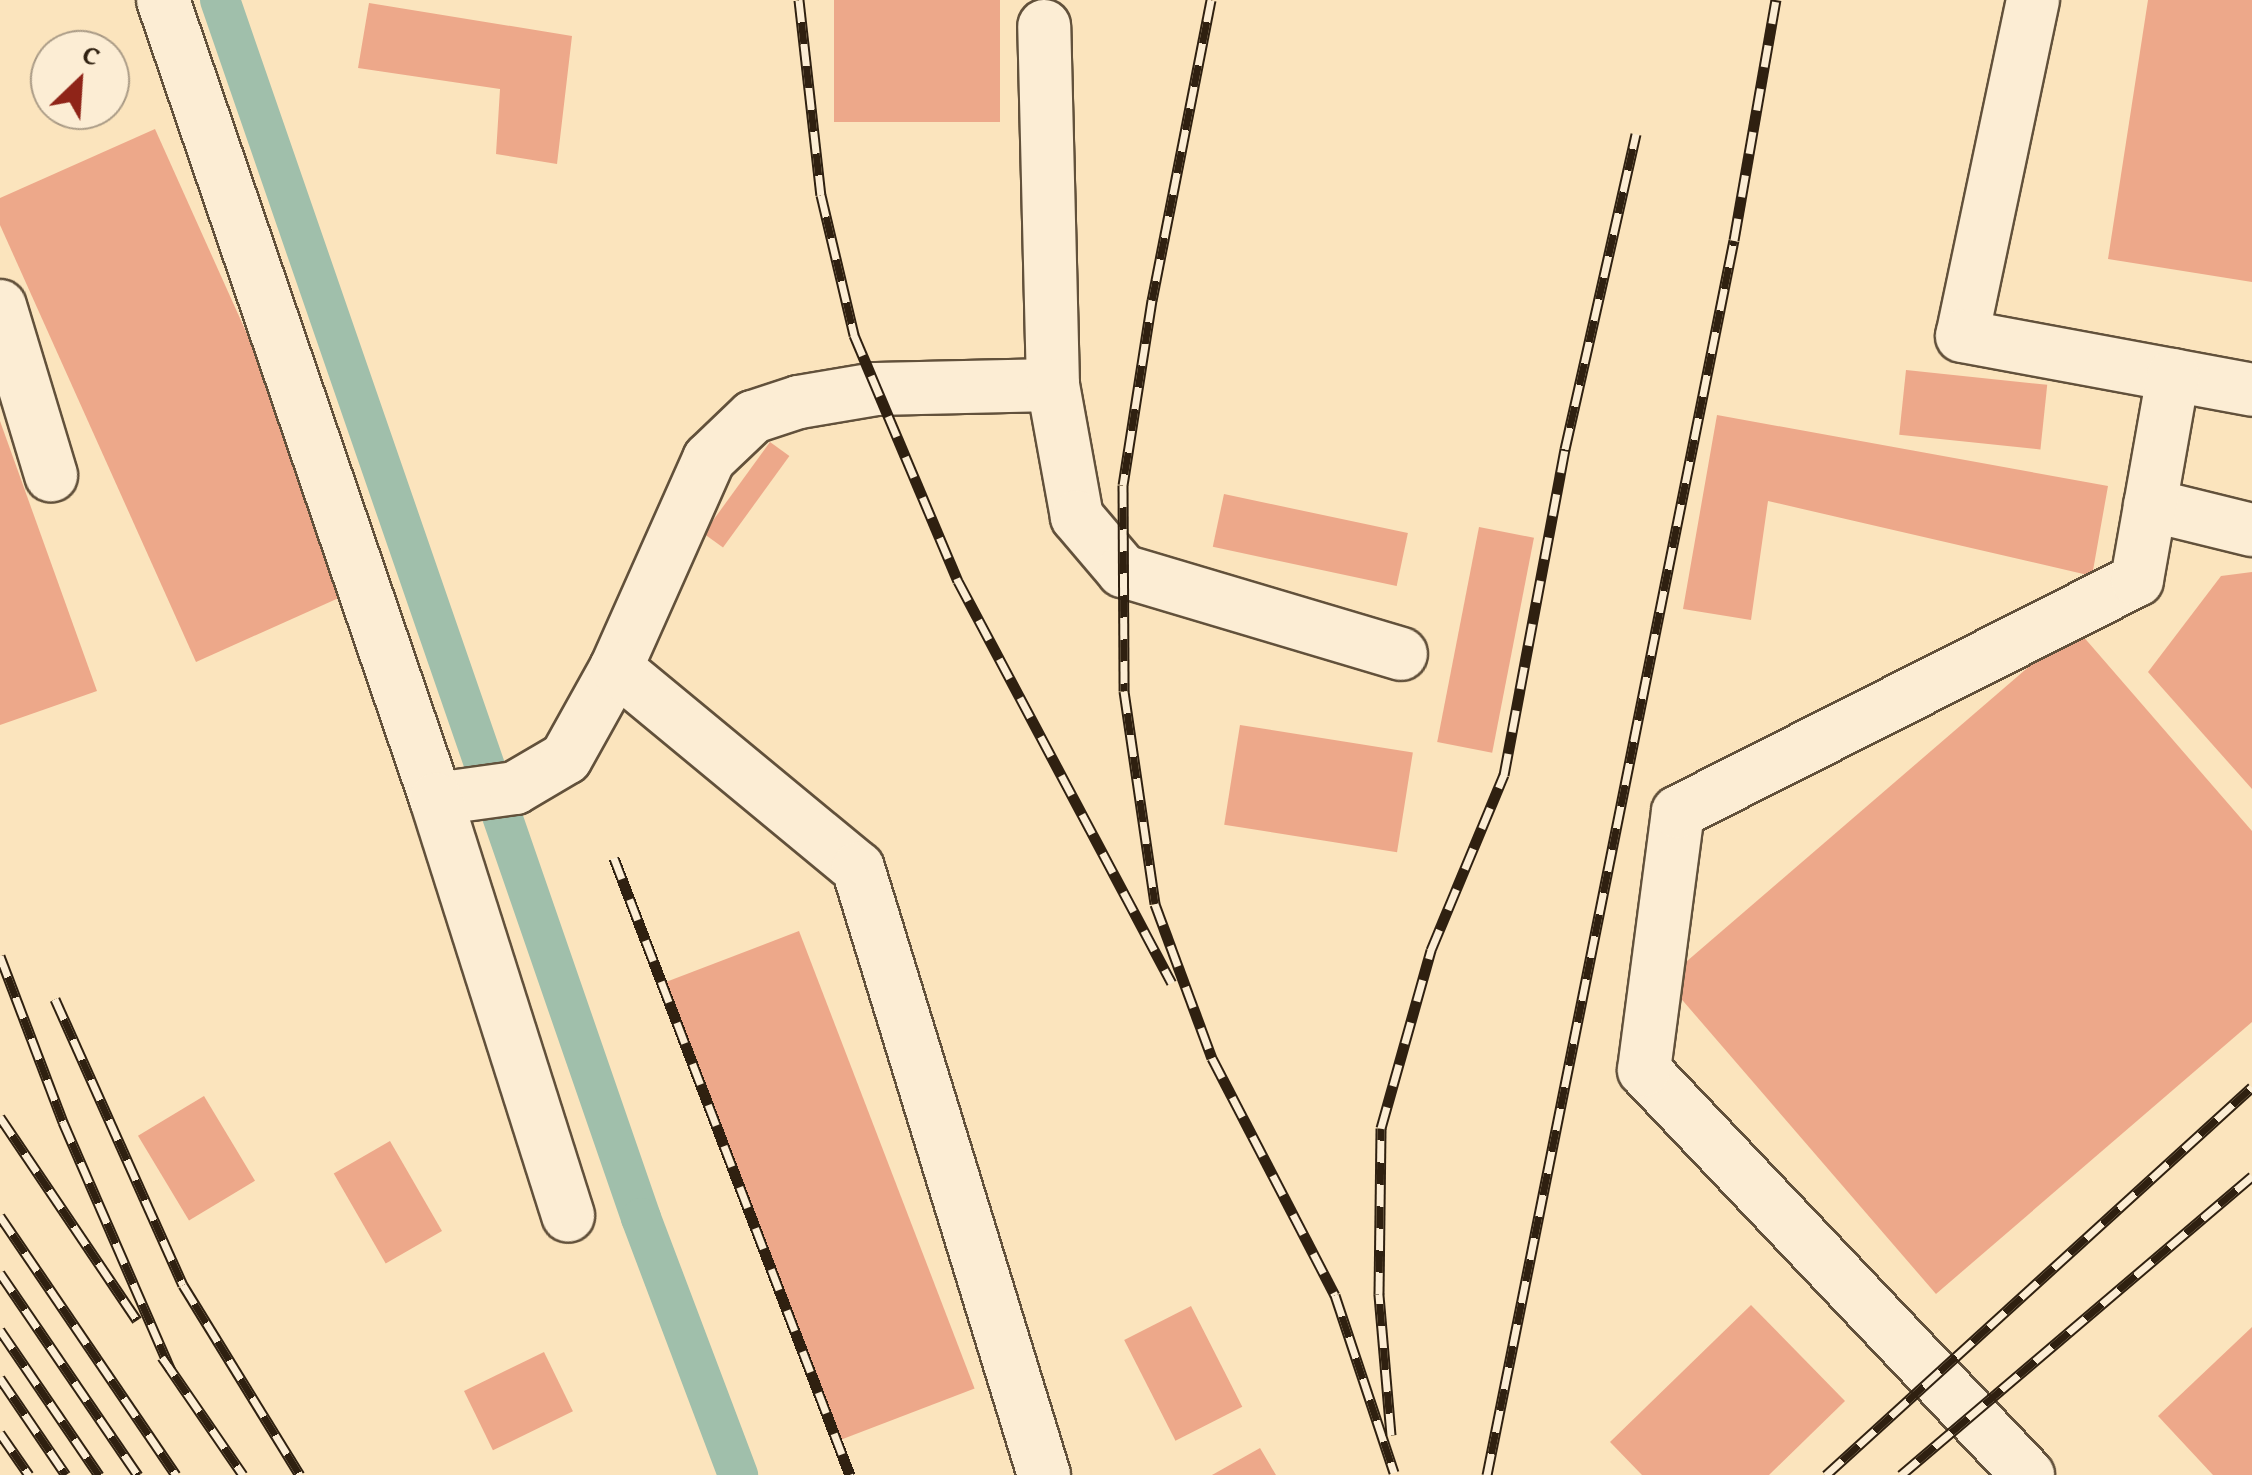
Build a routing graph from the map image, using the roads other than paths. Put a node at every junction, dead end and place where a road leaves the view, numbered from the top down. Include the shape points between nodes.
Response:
1 (163, 0) edge
2 (2032, 0) edge
3 (1044, 26) dead end
4 (0, 306) edge
5 (2173, 375) junction
6 (1054, 384) junction
7 (2252, 390) edge
8 (51, 475) dead end
9 (2150, 504) junction
10 (2252, 530) edge
11 (1401, 654) dead end
12 (616, 668) junction
13 (436, 799) junction
14 (568, 1216) dead end
15 (1044, 1475) edge
16 (2028, 1475) edge

1 - 13 street
2 - 5 street via 1962,336
3 - 6 street
4 - 8 street
5 - 7 street
5 - 9 street
6 - 11 street via 1077,517 1124,570
6 - 12 street via 876,389 753,416 709,459
9 - 10 street
9 - 16 street via 2137,580 1678,812 1644,1070
12 - 13 street via 566,758 516,788
12 - 15 street via 858,868
13 - 14 street

